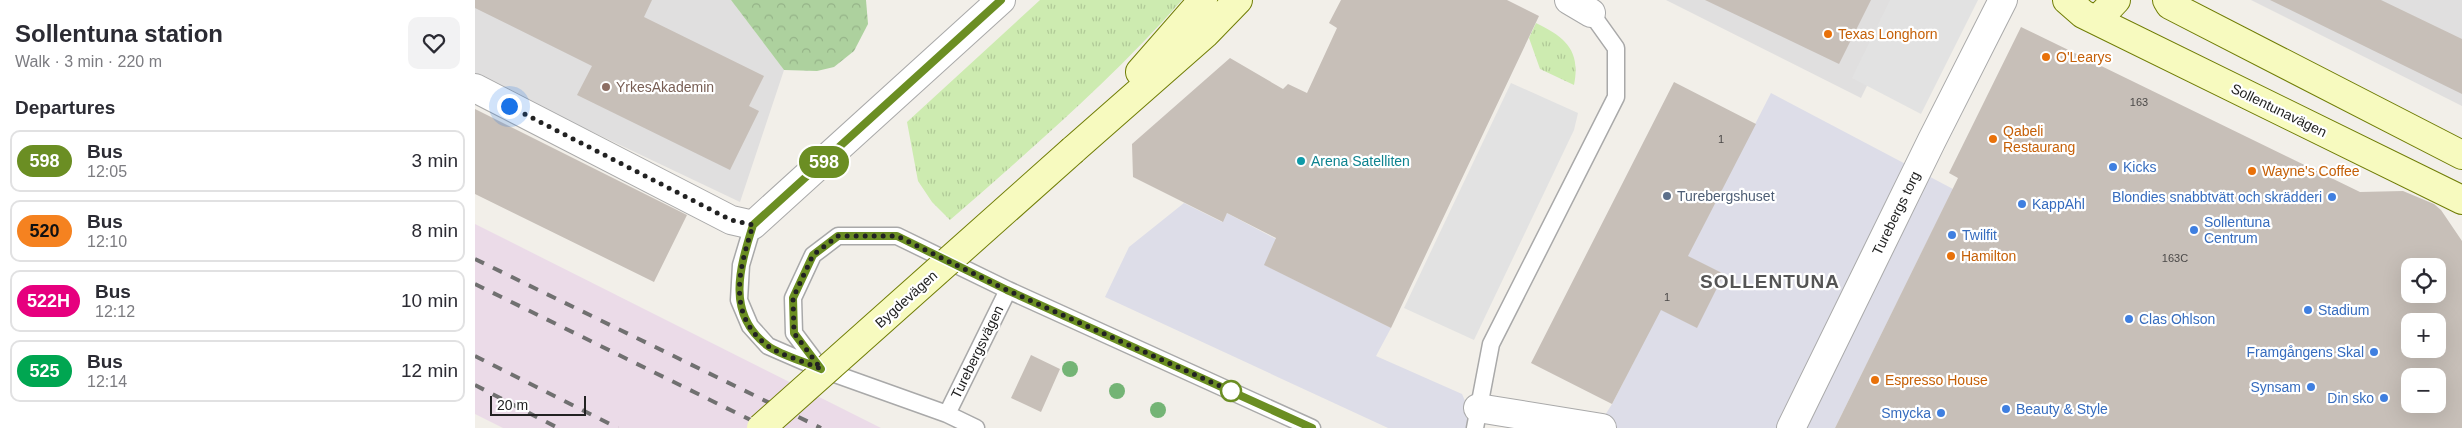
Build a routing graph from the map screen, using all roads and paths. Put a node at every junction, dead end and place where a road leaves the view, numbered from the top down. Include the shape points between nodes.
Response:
1 (1001, 0) edge
2 (1203, 0) edge
3 (1238, 0) edge
4 (2003, 0) edge
5 (2067, 0) edge
6 (2116, 0) edge
7 (2167, 0) edge
8 (1580, 7) edge
9 (2097, 20) junction
10 (475, 88) edge
11 (1073, 150) junction
12 (2462, 155) edge
13 (2462, 200) edge
14 (753, 225) junction
15 (1007, 290) junction
16 (821, 369) junction
17 (947, 414) junction
18 (1477, 418) edge
19 (761, 428) edge
20 (976, 428) edge
21 (1312, 428) edge
22 (1602, 428) edge
23 (1791, 428) edge

1 - 14 street
2 - 11 street, Bygdevägen
3 - 11 street, Bygdevägen via 1205,34
4 - 23 street, Turebergs torg
5 - 9 street, Sollentunavägen via 2083,14
6 - 9 street
7 - 12 street via 2170,5
8 - 18 lane via 1616,48 1617,97 1491,344
9 - 13 street, Sollentunavägen
10 - 14 street via 731,220
11 - 19 street, Bygdevägen, bridge
14 - 16 lane, Turebergsvägen via 741,265 739,300 750,326 768,346
15 - 16 lane, Turebergsvägen via 897,236 838,236 813,255 793,298 794,333
15 - 17 lane, Turebergsvägen
15 - 21 lane, Turebergsvägen
16 - 17 lane, Turebergsvägen
17 - 20 lane, Turebergsvägen
18 - 22 street

